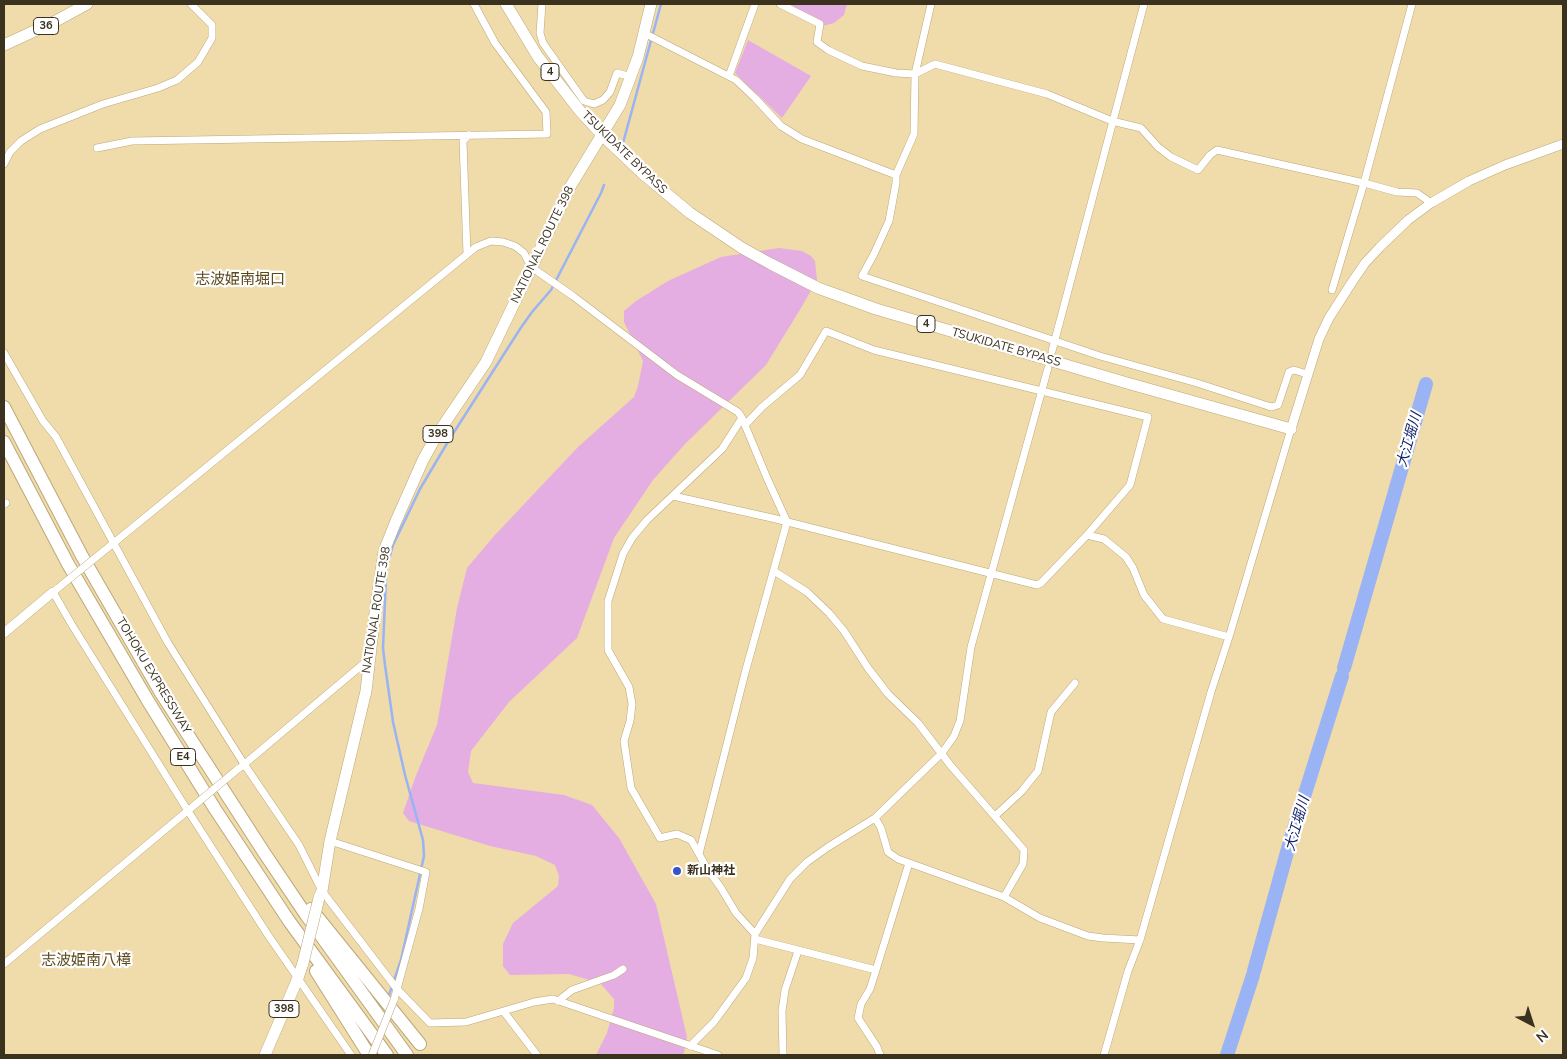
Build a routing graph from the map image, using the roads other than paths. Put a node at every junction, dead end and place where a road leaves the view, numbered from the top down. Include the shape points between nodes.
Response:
1 (87, 4) edge
2 (191, 4) edge
3 (474, 4) edge
4 (506, 4) edge
5 (542, 4) edge
6 (651, 4) edge
7 (755, 4) edge
8 (780, 4) edge
9 (931, 4) edge
10 (1144, 4) edge
11 (1412, 4) edge
12 (648, 34) junction
13 (4, 45) edge
14 (915, 74) junction
15 (729, 76) junction
16 (632, 77) junction
17 (1112, 121) junction
18 (602, 134) junction
19 (469, 135) junction
20 (1563, 144) edge
21 (97, 148) dead end
22 (4, 164) edge
23 (896, 175) junction
24 (1364, 182) junction
25 (1431, 203) junction
26 (467, 254) junction
27 (531, 267) junction
28 (1332, 290) dead end
29 (1055, 340) junction
30 (1052, 351) dead end
31 (4, 353) edge
32 (1048, 368) dead end
33 (1307, 374) junction
34 (1042, 391) junction
35 (4, 407) edge
36 (744, 422) junction
37 (1291, 429) junction
38 (4, 442) edge
39 (673, 496) junction
40 (788, 522) junction
41 (1087, 535) junction
42 (112, 544) junction
43 (774, 571) junction
44 (993, 573) junction
45 (55, 590) junction
46 (4, 633) edge
47 (1229, 637) junction
48 (369, 659) junction
49 (1075, 683) dead end
50 (942, 753) junction
51 (241, 767) junction
52 (190, 809) junction
53 (995, 816) junction
54 (875, 818) junction
55 (330, 841) junction
56 (263, 851) junction
57 (699, 854) junction
58 (908, 864) junction
59 (260, 878) junction
60 (320, 895) junction
61 (1004, 897) junction
62 (755, 936) junction
63 (1140, 940) junction
64 (798, 951) junction
65 (4, 964) edge
66 (623, 968) dead end
67 (876, 970) junction
68 (298, 978) junction
69 (396, 988) junction
70 (558, 1001) junction
71 (504, 1012) junction
72 (420, 1044) dead end
73 (690, 1046) junction
74 (265, 1055) edge
75 (351, 1055) edge
76 (371, 1055) edge
77 (387, 1055) edge
78 (407, 1055) edge
79 (537, 1055) edge
80 (718, 1055) edge
81 (783, 1055) edge
82 (880, 1055) edge
83 (1104, 1055) edge

1 - 13 main road, 36
2 - 22 street via 212,25 212,38 198,62 176,80 158,88 103,104 40,129 21,141
3 - 19 street via 495,43 546,112 547,134
4 - 18 main road, TSUKIDATE BYPASS / 4 via 538,57
5 - 16 street via 540,33 543,43 584,101 594,104 603,100 610,92 617,73
6 - 12 main road, NATIONAL ROUTE 398 / 398
7 - 15 street
8 - 14 street via 820,24 817,42 828,50 862,66
9 - 14 street
10 - 17 street
11 - 24 street
12 - 15 street
12 - 16 main road, NATIONAL ROUTE 398 / 398
14 - 17 street via 935,64 1047,94
14 - 23 street via 914,134
15 - 23 street via 781,126 802,139
16 - 18 main road, NATIONAL ROUTE 398 / 398
17 - 24 street via 1141,128 1171,157 1198,170 1217,150
17 - 29 street
18 - 27 main road, NATIONAL ROUTE 398 / 398 via 570,187
18 - 37 main road, TSUKIDATE BYPASS / 4 via 690,213 742,248 818,288 907,319
19 - 21 street via 132,141
19 - 26 street via 463,141
20 - 25 street via 1469,181
23 - 29 street via 889,220 862,276
24 - 25 street via 1397,192 1416,193
24 - 28 street
25 - 33 street via 1394,233 1361,270 1329,318
26 - 27 street via 491,241 503,242 524,253
26 - 42 street
27 - 36 street via 677,375 738,412
27 - 48 main road, NATIONAL ROUTE 398 / 398 via 486,362 438,433 396,521 384,551
29 - 30 street
29 - 33 street via 1272,407 1280,402 1289,372 1294,370
31 - 42 street via 56,438
32 - 34 street
33 - 37 street
34 - 36 street via 874,350 826,331 800,375
34 - 41 street via 1148,417 1130,485
34 - 44 street
35 - 56 highway, TOHOKU EXPRESSWAY / E4 via 82,556 161,693
36 - 39 street via 722,449
36 - 40 street
37 - 47 street
38 - 59 highway, TOHOKU EXPRESSWAY / E4 via 68,564 148,701
39 - 40 street
39 - 57 street via 647,520 623,554 608,601 608,650 629,687 632,704 624,741 631,788 660,838 677,834 691,840
40 - 43 street
40 - 44 street
41 - 44 street via 1037,585
41 - 47 street via 1104,539 1126,556 1144,594 1163,619
42 - 45 street, bridge
42 - 51 street
43 - 50 street via 808,592 829,613 888,694 908,712
43 - 57 street
44 - 50 street via 972,647 960,721
45 - 46 street
45 - 52 street via 126,713
47 - 63 street
48 - 51 street
48 - 55 main road, NATIONAL ROUTE 398 / 398 via 366,691
49 - 53 street via 1051,712 1038,771
50 - 53 street
50 - 54 street
51 - 52 street, bridge
51 - 60 street via 299,845
52 - 65 street
52 - 68 street
53 - 61 street via 1024,850 1023,864
54 - 58 street via 888,852
54 - 62 street via 807,862 790,879
55 - 60 main road, NATIONAL ROUTE 398 / 398
55 - 69 street via 426,872
56 - 72 highway
56 - 78 highway, TOHOKU EXPRESSWAY / E4
57 - 62 street via 736,913
58 - 61 street
58 - 67 street
59 - 76 highway
59 - 77 highway, TOHOKU EXPRESSWAY / E4
60 - 68 main road, NATIONAL ROUTE 398 / 398, bridge
60 - 69 street
61 - 63 street via 1040,918 1088,936
62 - 64 street
62 - 73 street via 753,958 746,978 714,1022
63 - 83 street
64 - 67 street
64 - 81 street via 785,990
66 - 70 street via 614,975 572,990
67 - 82 street via 858,1018
68 - 74 main road, NATIONAL ROUTE 398 / 398
68 - 75 street
69 - 71 street via 430,1023 466,1022
69 - 76 street, bridge
70 - 71 street via 534,1002
70 - 73 street
71 - 79 street
73 - 80 street

